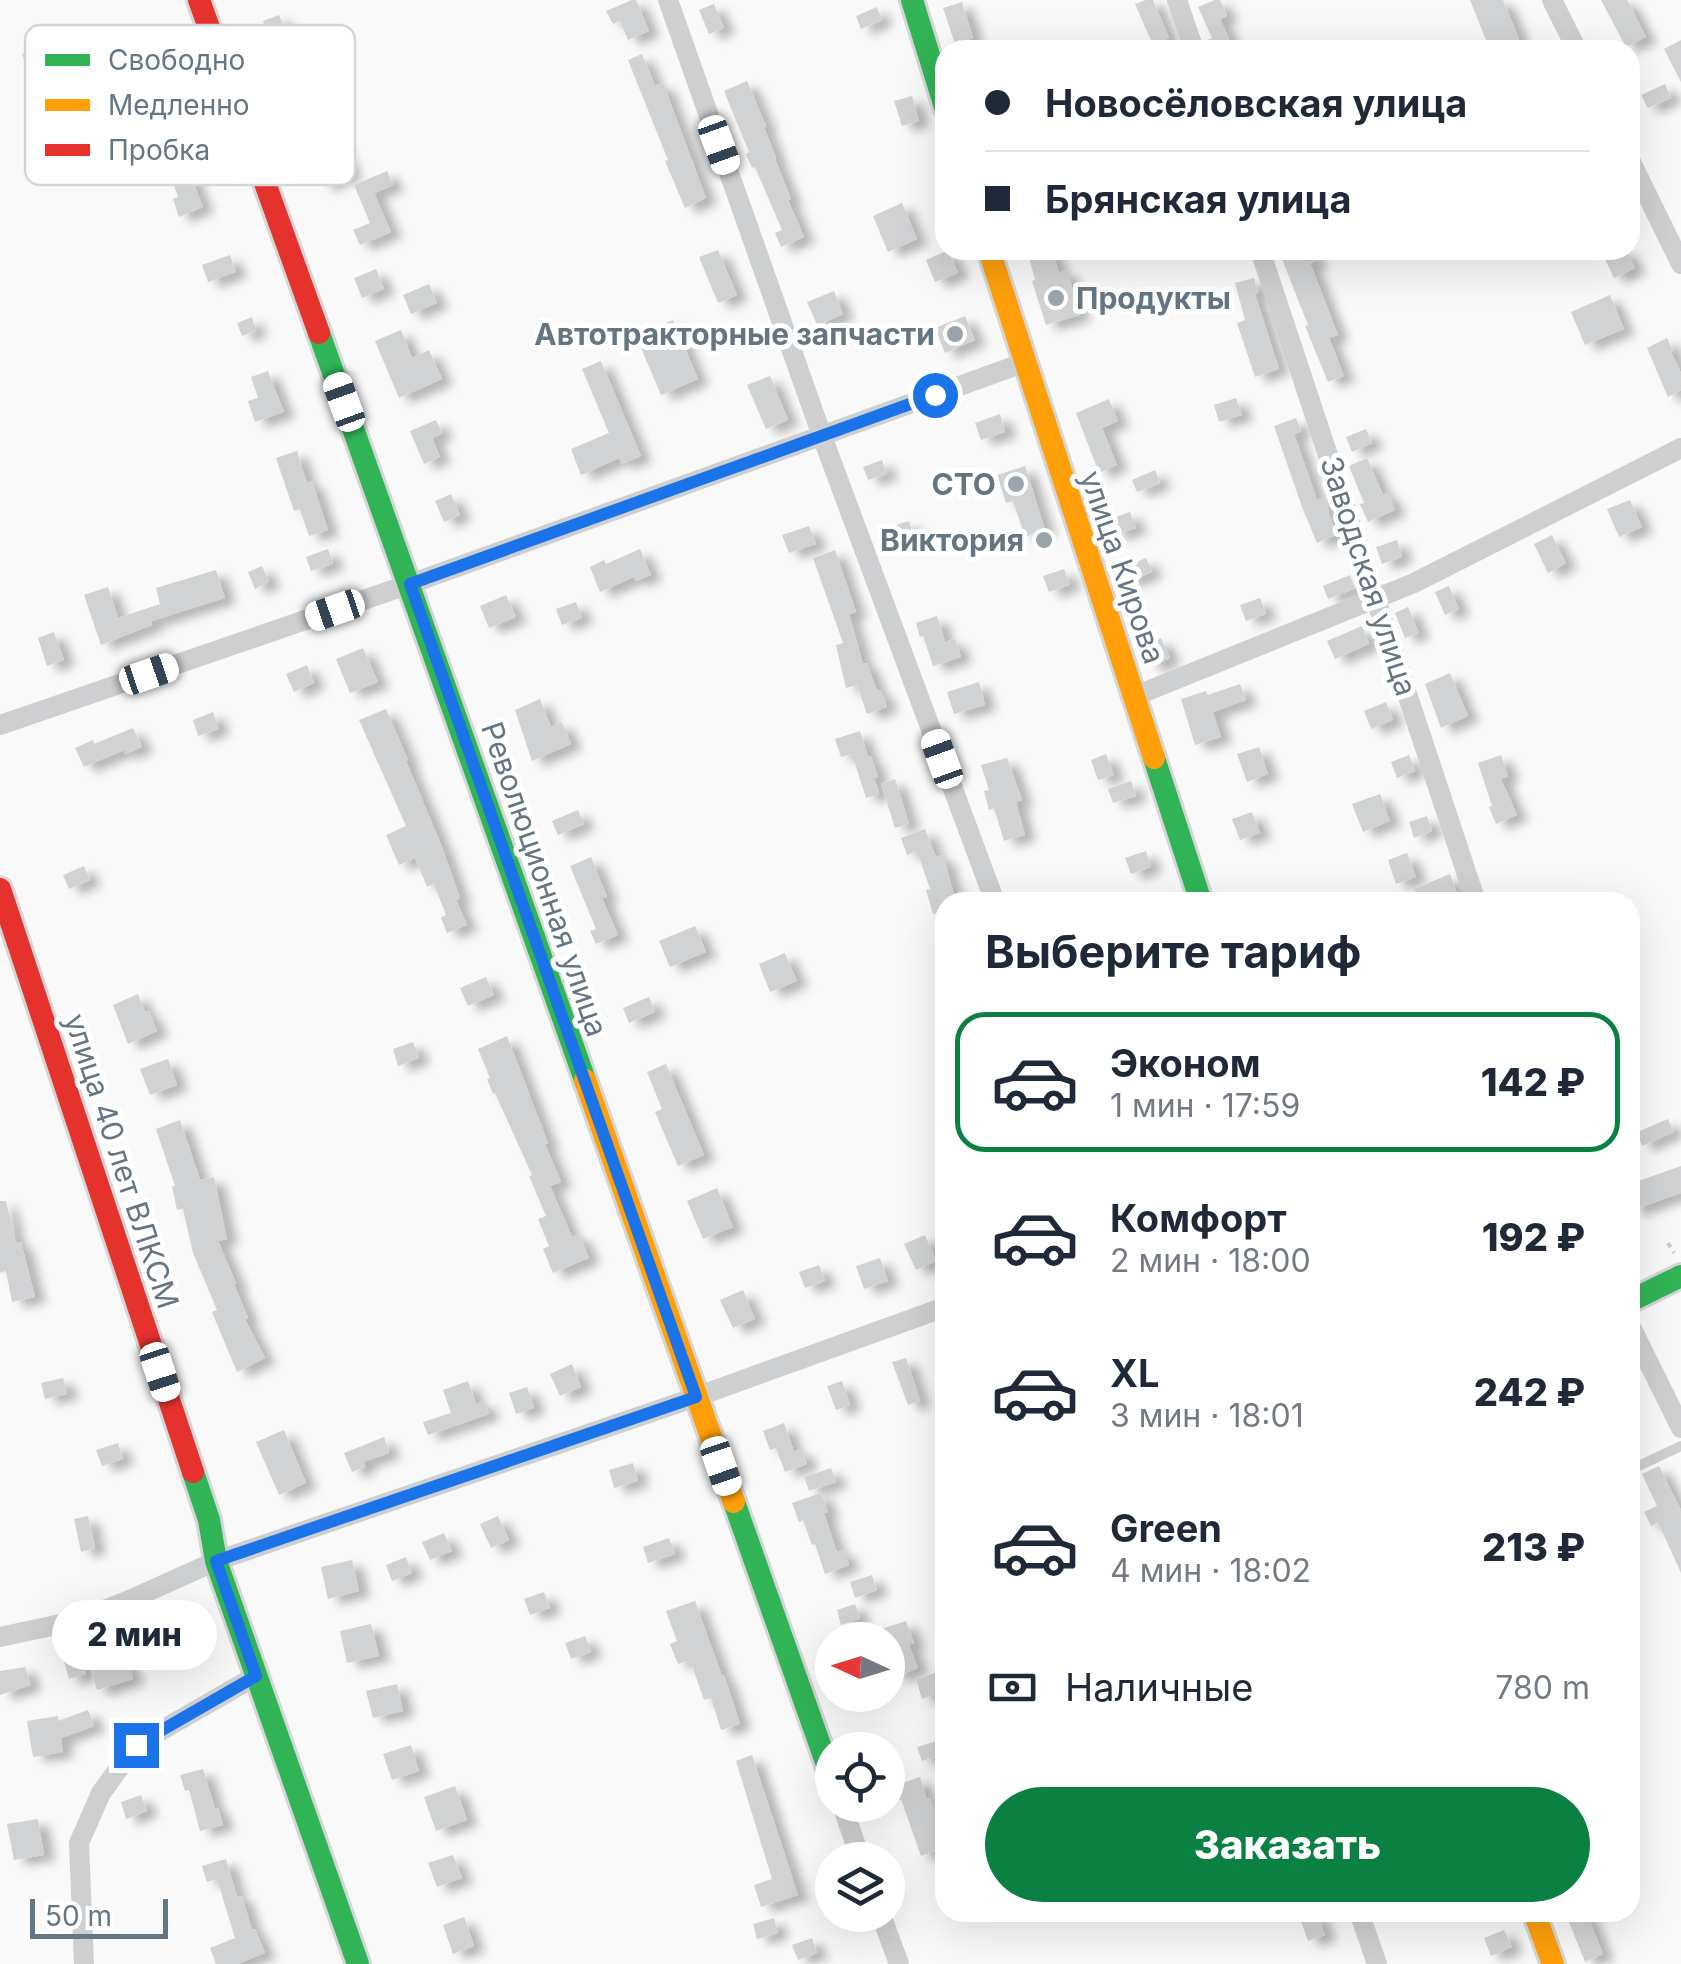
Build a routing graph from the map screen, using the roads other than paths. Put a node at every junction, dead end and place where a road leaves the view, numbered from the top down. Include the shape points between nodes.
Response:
1 (198, 0) edge
2 (668, 0) edge
3 (912, 0) edge
4 (1177, 0) edge
5 (1552, 0) edge
6 (207, 25) edge
7 (1191, 40) edge
8 (1572, 40) edge
9 (935, 75) edge
10 (1640, 180) edge
11 (265, 185) edge
12 (992, 260) edge
13 (1263, 260) edge
14 (1681, 264) edge
15 (1024, 363) junction
16 (822, 436) junction
17 (1681, 448) edge
18 (410, 584) junction
19 (1376, 598) junction
20 (1135, 696) junction
21 (0, 725) edge
22 (0, 889) edge
23 (991, 892) edge
24 (1198, 892) edge
25 (1473, 892) edge
26 (1681, 1276) edge
27 (1640, 1297) edge
28 (935, 1311) edge
29 (1640, 1345) edge
30 (696, 1397) junction
31 (1681, 1428) edge
32 (1681, 1446) edge
33 (1640, 1465) edge
34 (216, 1561) junction
35 (0, 1637) edge
36 (256, 1676) junction
37 (815, 1732) edge
38 (1362, 1922) edge
39 (1538, 1922) edge
40 (887, 1932) edge
41 (84, 1964) edge
42 (358, 1964) edge
43 (899, 1964) edge
44 (1377, 1964) edge
45 (1554, 1964) edge

1 - 6 street, Революционная улица
2 - 16 street
3 - 9 street
4 - 7 street
5 - 8 street
10 - 14 street
11 - 18 street, Революционная улица
12 - 15 street, улица Кирова
13 - 19 street, Заводская улица
15 - 16 street
15 - 20 street, улица Кирова
16 - 18 street
16 - 23 street
17 - 19 street
18 - 21 street
18 - 30 street, Революционная улица
19 - 20 street
19 - 25 street, Заводская улица
20 - 24 street, улица Кирова
22 - 34 street, улица 40 лет ВЛКСМ via 209,1520
26 - 27 street
28 - 30 street
29 - 31 street
30 - 34 street
30 - 37 street, Революционная улица
32 - 33 lane
34 - 35 street via 75,1621
34 - 36 street, улица 40 лет ВЛКСМ
36 - 41 street via 136,1745 100,1793 79,1843
36 - 42 street, улица 40 лет ВЛКСМ
38 - 44 street
39 - 45 street
40 - 43 street

